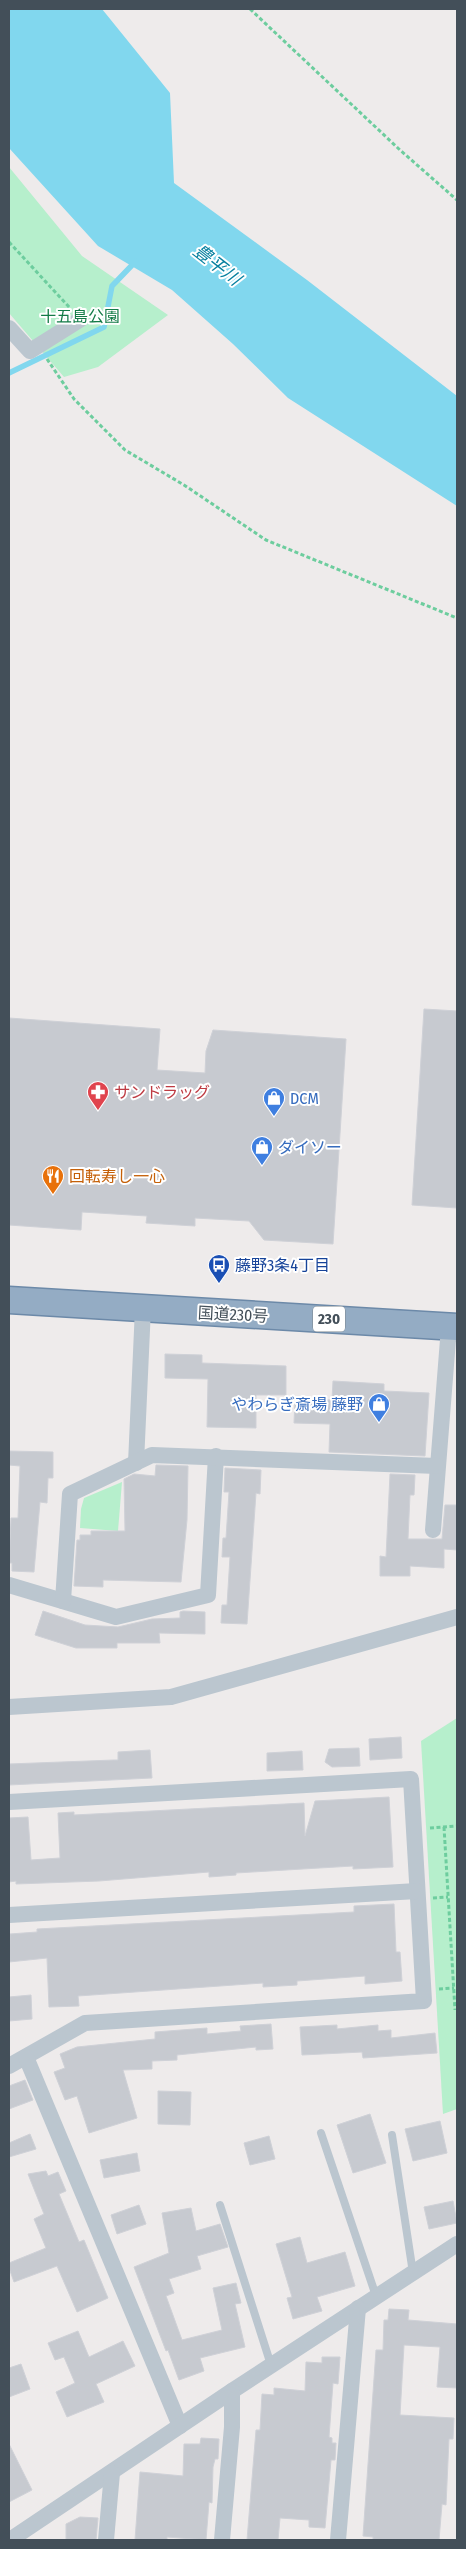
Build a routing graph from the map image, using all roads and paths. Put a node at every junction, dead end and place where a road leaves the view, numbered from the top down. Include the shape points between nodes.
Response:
1 (250, 9) edge
2 (457, 200) edge
3 (9, 242) edge
4 (81, 319) joint
5 (9, 328) edge
6 (46, 358) dead end
7 (457, 618) edge
8 (9, 1300) edge
9 (142, 1308) junction
10 (453, 1327) edge
11 (216, 1456) junction
12 (136, 1463) junction
13 (437, 1466) junction
14 (433, 1530) dead end
15 (9, 1585) edge
16 (63, 1602) junction
17 (457, 1617) edge
18 (9, 1707) edge
19 (9, 1802) edge
20 (457, 1826) edge
21 (444, 1827) junction
22 (414, 1829) junction
23 (417, 1891) junction
24 (9, 1915) edge
25 (455, 2010) dead end
26 (26, 2057) junction
27 (9, 2066) edge
28 (321, 2133) dead end
29 (392, 2135) dead end
30 (220, 2205) dead end
31 (457, 2244) edge
32 (413, 2273) junction
33 (376, 2296) junction
34 (358, 2308) junction
35 (271, 2365) junction
36 (232, 2391) junction
37 (180, 2426) junction
38 (112, 2473) junction
39 (10, 2540) edge
40 (106, 2540) edge
41 (222, 2540) edge
42 (338, 2540) edge

1 - 2 path
3 - 4 path
4 - 5 street via 30,352
6 - 7 path via 74,399 125,450 266,540
8 - 9 highway, 国道230号 / 230
9 - 10 highway, 国道230号 / 230
9 - 12 street
10 - 13 street
11 - 12 street via 152,1454
11 - 13 street
11 - 16 street via 208,1595 116,1617
12 - 16 street via 70,1494
13 - 14 street
15 - 16 street
17 - 18 street via 171,1697
19 - 22 street via 411,1779
20 - 21 path
21 - 22 path
21 - 25 path
22 - 23 street
23 - 24 street
23 - 26 street via 424,2001 85,2023
26 - 27 street
26 - 37 street
28 - 33 lane
29 - 32 lane
30 - 35 lane
31 - 32 street
32 - 33 street
33 - 34 street
34 - 35 street
34 - 42 street
35 - 36 street
36 - 37 street
36 - 41 street
37 - 38 street
38 - 39 street
38 - 40 street

